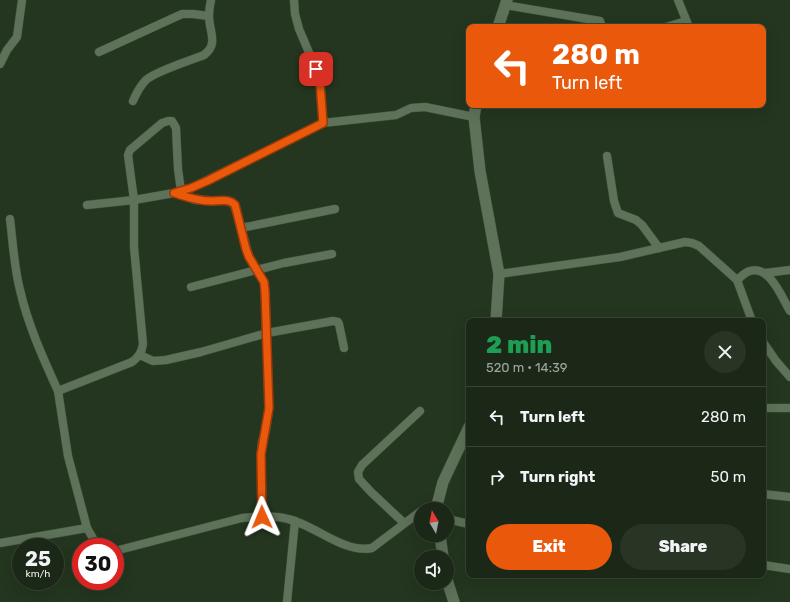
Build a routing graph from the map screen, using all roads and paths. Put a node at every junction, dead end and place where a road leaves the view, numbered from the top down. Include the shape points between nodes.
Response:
1 (22, 0) edge
2 (211, 0) edge
3 (294, 0) edge
4 (678, 0) edge
5 (506, 3) edge
6 (209, 16) junction
7 (499, 24) edge
8 (601, 24) edge
9 (687, 24) edge
10 (3, 49) edge
11 (99, 52) dead end
12 (0, 64) edge
13 (133, 101) dead end
14 (476, 108) edge
15 (474, 118) junction
16 (323, 123) junction
17 (608, 156) dead end
18 (178, 192) junction
19 (134, 200) junction
20 (87, 205) dead end
21 (335, 209) dead end
22 (10, 220) dead end
23 (241, 228) junction
24 (659, 248) junction
25 (332, 254) dead end
26 (256, 269) junction
27 (790, 270) edge
28 (765, 273) junction
29 (498, 274) junction
30 (737, 280) junction
31 (191, 287) dead end
32 (790, 312) edge
33 (496, 318) edge
34 (751, 318) edge
35 (267, 333) junction
36 (344, 348) dead end
37 (766, 348) edge
38 (140, 355) junction
39 (790, 377) edge
40 (58, 391) junction
41 (766, 408) edge
42 (790, 408) edge
43 (420, 411) dead end
44 (466, 434) edge
45 (766, 494) edge
46 (790, 497) edge
47 (438, 502) edge
48 (414, 516) edge
49 (262, 517) junction
50 (295, 521) junction
51 (454, 521) edge
52 (404, 523) junction
53 (466, 523) edge
54 (87, 528) junction
55 (93, 538) edge
56 (0, 543) edge
57 (124, 548) edge
58 (766, 565) edge
59 (790, 569) edge
60 (450, 590) edge
61 (287, 602) edge
62 (454, 602) edge

1 - 10 street via 17,37
2 - 6 street
3 - 16 street via 299,29 318,76
4 - 9 street
5 - 7 street
5 - 8 street via 600,21
6 - 11 street via 182,14
6 - 13 street via 212,39 209,51 147,79
10 - 12 street
14 - 15 street
15 - 16 street via 418,107 396,115
15 - 29 street via 484,200
16 - 18 street via 207,181
17 - 24 street via 618,213 636,220
18 - 19 street
18 - 19 street via 176,128 172,121 168,120 130,150 128,155
18 - 23 street via 195,200 232,202
19 - 20 street
19 - 38 street via 134,247 143,344
21 - 23 street
22 - 40 street via 20,290 36,340
23 - 26 street via 249,257
24 - 29 street via 620,257
24 - 30 street via 685,242 692,243 699,246
25 - 26 street
26 - 31 street
26 - 35 street via 264,282
27 - 28 street
28 - 30 street via 752,270
28 - 32 street
29 - 33 street
30 - 34 street
35 - 36 street via 336,321 339,324
35 - 38 street via 160,361 153,361
35 - 49 street via 269,408 261,454
37 - 39 street
38 - 40 street via 132,362
40 - 54 street via 68,456
41 - 42 street
43 - 52 street via 362,465 358,472 359,479
44 - 47 street via 443,482
45 - 46 street
48 - 52 street
49 - 50 street
49 - 57 street via 242,518
50 - 52 street via 341,543 366,550
50 - 61 street
51 - 53 street
54 - 55 street
54 - 56 street
58 - 59 street
60 - 62 street

